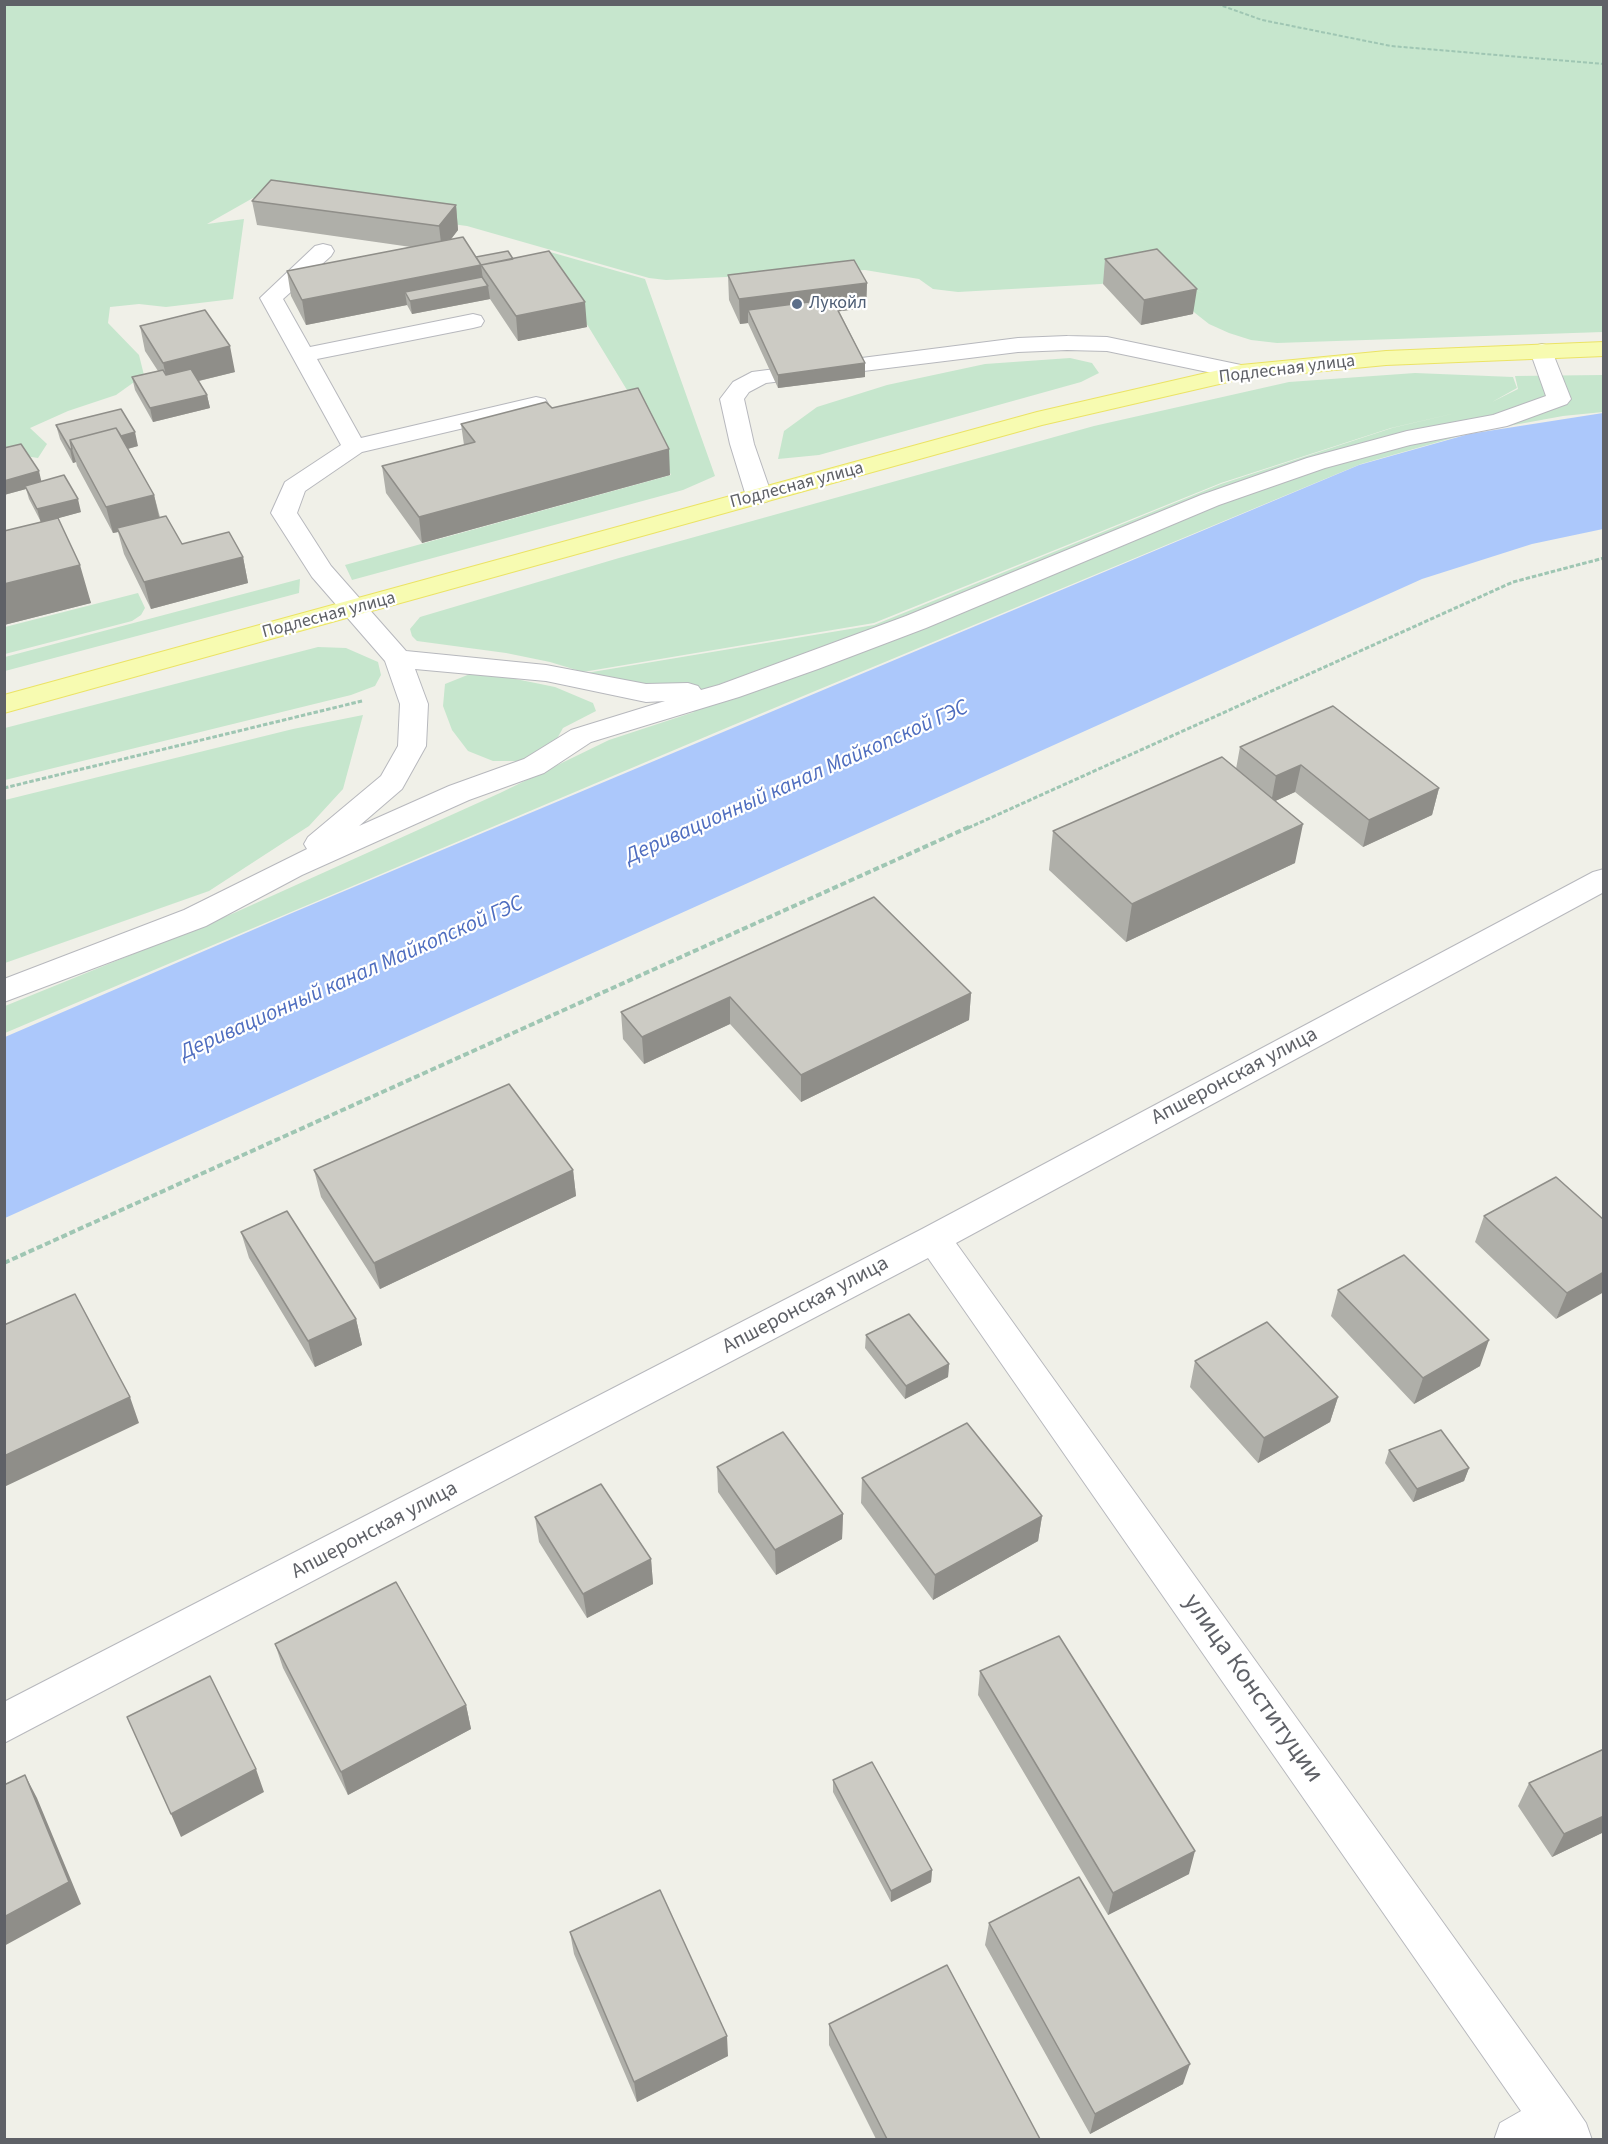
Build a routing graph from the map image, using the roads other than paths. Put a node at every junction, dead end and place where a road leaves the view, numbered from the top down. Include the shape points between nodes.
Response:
1 (323, 250) dead end
2 (473, 321) dead end
3 (1604, 349) edge
4 (1542, 351) junction
5 (303, 355) junction
6 (1241, 372) junction
7 (536, 404) edge
8 (354, 447) junction
9 (759, 496) junction
10 (354, 609) junction
11 (398, 659) junction
12 (729, 691) junction
13 (4, 704) edge
14 (291, 868) junction
15 (1604, 879) edge
16 (4, 991) edge
17 (934, 1239) junction
18 (4, 1724) edge
19 (1547, 2132) edge

1 - 5 street via 271,298
2 - 5 street
3 - 4 main road, Подлесная улица
4 - 6 main road, Подлесная улица via 1386,358
4 - 12 street via 1558,399 1498,421 1407,438 1316,463 1242,489 916,622
5 - 8 street
6 - 9 main road, Подлесная улица via 1037,419
6 - 9 street via 1107,344 1067,343 1018,345 760,377 741,387 732,399
7 - 8 street
8 - 10 street via 294,487 284,513 321,571
9 - 10 main road, Подлесная улица
10 - 11 street
10 - 13 main road, Подлесная улица
11 - 12 street via 546,673 646,693
11 - 14 street via 414,704 412,746 392,782
12 - 14 street via 582,736 534,766 459,793
14 - 16 street via 195,918
15 - 17 street, Апшеронская улица
17 - 18 street, Апшеронская улица
17 - 19 street, улица Конституции

